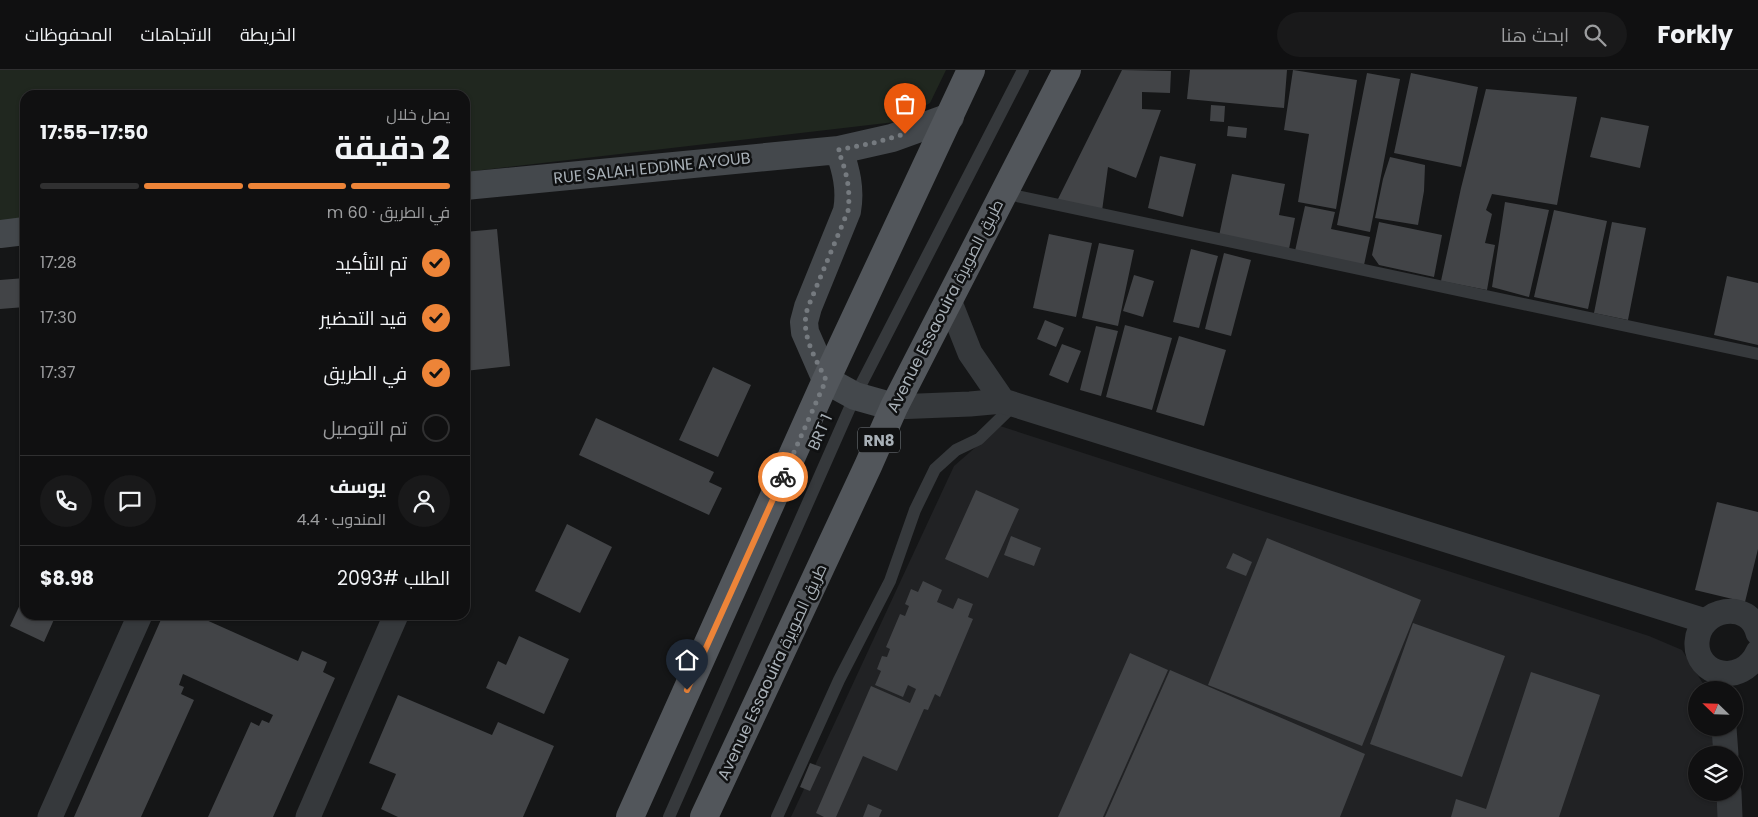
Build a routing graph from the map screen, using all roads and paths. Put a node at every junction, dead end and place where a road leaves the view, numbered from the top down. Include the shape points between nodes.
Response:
1 (971, 70) edge
2 (1023, 70) edge
3 (1067, 70) edge
4 (950, 117) junction
5 (838, 150) junction
6 (470, 186) edge
7 (1003, 193) junction
8 (20, 232) edge
9 (0, 234) edge
10 (950, 300) junction
11 (1758, 354) edge
12 (826, 380) junction
13 (855, 396) junction
14 (1009, 403) junction
15 (894, 407) junction
16 (138, 620) edge
17 (394, 620) edge
18 (1705, 621) junction
19 (1758, 630) edge
20 (1758, 652) edge
21 (1735, 678) edge
22 (1729, 801) edge
23 (50, 817) edge
24 (308, 817) edge
25 (630, 817) edge
26 (669, 817) edge
27 (704, 817) edge
28 (777, 817) edge
29 (1730, 817) edge

1 - 4 main road
2 - 13 lane, BRT 1
3 - 7 main road, Avenue Essaouira طريق الصويرة / RN8
4 - 5 street, RUE SALAH EDDINE AYOUB via 892,138
4 - 12 main road
5 - 6 street, RUE SALAH EDDINE AYOUB
5 - 12 street via 848,184 848,211 804,322 805,332
7 - 10 main road, Avenue Essaouira طريق الصويرة / RN8
7 - 11 lane
8 - 9 street
10 - 14 street via 970,352
10 - 15 main road, Avenue Essaouira طريق الصويرة / RN8
12 - 13 street
12 - 25 main road
13 - 15 street
13 - 26 lane, BRT 1
14 - 15 street
14 - 18 street
14 - 28 lane via 979,439 956,450 935,468 915,510 890,581 839,680
15 - 27 main road, Avenue Essaouira طريق الصويرة / RN8
16 - 23 street
17 - 24 street
18 - 19 street via 1715,614 1739,612
18 - 21 street via 1697,644 1700,656 1707,666
20 - 21 street via 1752,664
22 - 29 street

